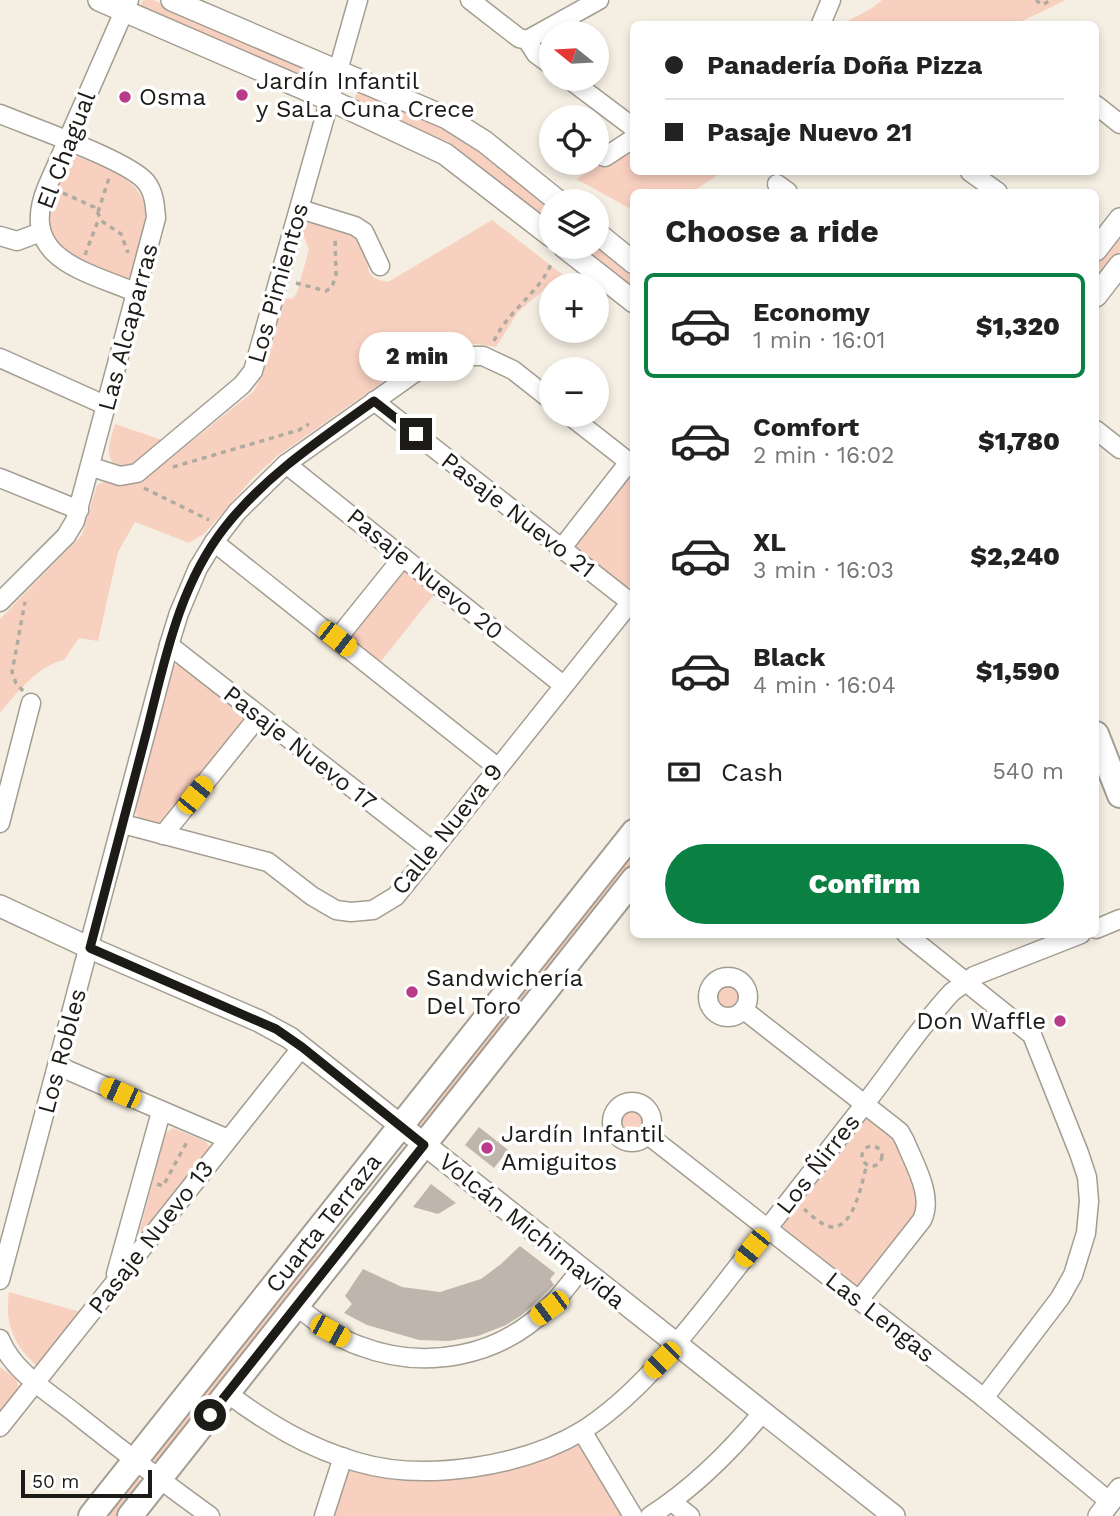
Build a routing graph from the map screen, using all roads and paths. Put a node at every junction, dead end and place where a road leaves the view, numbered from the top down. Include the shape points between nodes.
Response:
1 (99, 0) edge
2 (172, 0) edge
3 (358, 0) edge
4 (471, 0) edge
5 (599, 0) edge
6 (1036, 0) edge
7 (1051, 0) edge
8 (832, 1) edge
9 (126, 5) edge
10 (822, 21) edge
11 (527, 40) junction
12 (539, 56) edge
13 (338, 73) junction
14 (585, 91) edge
15 (330, 100) junction
16 (1099, 107) edge
17 (0, 114) edge
18 (1120, 124) edge
19 (630, 125) edge
20 (66, 141) junction
21 (630, 141) edge
22 (609, 154) edge
23 (115, 161) junction
24 (974, 175) edge
25 (47, 187) junction
26 (543, 189) edge
27 (994, 189) edge
28 (300, 209) junction
29 (97, 212) junction
30 (99, 218) junction
31 (1120, 219) edge
32 (339, 221) junction
33 (539, 227) edge
34 (41, 233) junction
35 (0, 236) edge
36 (609, 243) edge
37 (1099, 246) edge
38 (129, 256) dead end
39 (556, 259) edge
40 (564, 259) edge
41 (630, 260) edge
42 (1120, 265) edge
43 (380, 266) dead end
44 (80, 268) junction
45 (281, 278) junction
46 (1099, 292) edge
47 (137, 293) junction
48 (630, 300) edge
49 (0, 358) edge
50 (493, 359) junction
51 (539, 391) edge
52 (374, 401) junction
53 (107, 406) junction
54 (319, 419) dead end
55 (584, 427) edge
56 (1099, 432) edge
57 (1120, 449) edge
58 (630, 463) edge
59 (286, 464) junction
60 (630, 465) edge
61 (92, 467) junction
62 (169, 468) dead end
63 (120, 477) junction
64 (0, 478) edge
65 (79, 510) junction
66 (219, 535) junction
67 (561, 549) junction
68 (403, 557) junction
69 (27, 576) junction
70 (1, 599) edge
71 (630, 599) edge
72 (630, 602) edge
73 (337, 639) junction
74 (169, 645) junction
75 (563, 685) junction
76 (32, 703) joint
77 (259, 716) junction
78 (1099, 751) edge
79 (497, 767) junction
80 (1120, 796) edge
81 (0, 822) edge
82 (123, 824) junction
83 (163, 835) junction
84 (630, 837) edge
85 (432, 850) junction
86 (630, 884) edge
87 (0, 906) edge
88 (1120, 919) edge
89 (1099, 928) edge
90 (911, 938) edge
91 (1071, 938) edge
92 (90, 948) junction
93 (966, 981) junction
94 (744, 1010) dead end
95 (302, 1047) junction
96 (58, 1066) junction
97 (865, 1103) junction
98 (161, 1112) junction
99 (400, 1125) junction
100 (196, 1126) junction
101 (648, 1135) dead end
102 (228, 1139) junction
103 (424, 1145) junction
104 (867, 1164) junction
105 (142, 1180) junction
106 (791, 1199) junction
107 (767, 1229) junction
108 (581, 1270) junction
109 (0, 1280) edge
110 (113, 1284) junction
111 (859, 1300) junction
112 (296, 1306) junction
113 (0, 1339) edge
114 (675, 1345) junction
115 (36, 1382) junction
116 (227, 1393) junction
117 (984, 1398) junction
118 (763, 1412) junction
119 (0, 1427) edge
120 (582, 1431) junction
121 (343, 1457) junction
122 (135, 1461) junction
123 (159, 1479) junction
124 (672, 1502) junction
125 (1110, 1502) edge
126 (92, 1516) edge
127 (130, 1516) edge
128 (210, 1516) edge
129 (324, 1516) edge
130 (633, 1516) edge
131 (650, 1516) edge
132 (690, 1516) edge
133 (894, 1516) edge

1 - 9 street
2 - 13 street
3 - 13 street, Los Pimientos
4 - 11 street
5 - 11 street
6 - 7 path via 1042,5
8 - 10 street
9 - 15 street
9 - 20 street, El Chagual
11 - 12 street
13 - 15 street, Los Pimientos
13 - 26 street via 447,118
14 - 19 street
15 - 28 street, Los Pimientos
15 - 33 street via 445,153
16 - 18 street
17 - 20 street, Las Alcaparras
20 - 23 street, Las Alcaparras
20 - 25 street, El Chagual
21 - 22 street
23 - 29 path
23 - 47 street, Las Alcaparras via 148,184 155,208
24 - 27 street
25 - 29 path via 88,203
25 - 34 street, El Chagual via 39,208
28 - 32 street
28 - 45 street, Los Pimientos
29 - 30 path
30 - 38 path via 121,234
30 - 44 path
31 - 37 street
32 - 43 street via 364,232
32 - 45 path via 332,287 318,290
34 - 35 street via 17,241
34 - 44 street, El Chagual via 56,256
36 - 41 street
39 - 50 path via 542,282 501,327 493,342
40 - 48 street
42 - 46 street
44 - 47 street, El Chagual
45 - 63 street, Los Pimientos via 259,357 248,378 147,467
47 - 53 street, Las Alcaparras
49 - 53 street
50 - 51 street, Los Robles
50 - 52 street, Los Robles via 462,355 433,362
52 - 59 street, Los Robles
52 - 67 street, Pasaje Nuevo 21
53 - 61 street, Las Alcaparras
54 - 62 path via 299,430
55 - 58 street
56 - 57 street
59 - 66 street, Los Robles
59 - 68 street, Pasaje Nuevo 20
60 - 67 street
61 - 63 street
61 - 65 street, Las Alcaparras
63 - 66 path
64 - 65 street
65 - 69 street, Las Alcaparras via 66,536
66 - 73 street
66 - 74 street, Los Robles via 188,588
67 - 71 street, Pasaje Nuevo 21
68 - 73 street
68 - 75 street, Pasaje Nuevo 20
69 - 70 street, Las Alcaparras
69 - 76 path via 12,673
72 - 75 street, Calle Nueva 9
73 - 79 street
74 - 77 street, Pasaje Nuevo 17
74 - 82 street, Los Robles
75 - 79 street, Calle Nueva 9
76 - 81 street
77 - 83 street
77 - 85 street, Pasaje Nuevo 17
78 - 80 main road
79 - 85 street, Calle Nueva 9
82 - 83 street, Calle Nueva 9
82 - 92 street, Los Robles
83 - 85 street, Calle Nueva 9 via 268,862 326,905 351,912 373,910 396,896
84 - 99 main road, Cuarta Terraza
86 - 103 main road, Cuarta Terraza
87 - 92 street, Volcán Michimavida
88 - 89 street
90 - 93 street
91 - 93 street, Los Ñirres
92 - 95 street, Volcán Michimavida via 260,1021
92 - 96 street, Los Robles
93 - 97 street, Los Ñirres via 944,1001
93 - 117 street via 1035,1041 1084,1164 1089,1201 1086,1233 1073,1275
94 - 97 street
95 - 99 street, Volcán Michimavida
95 - 102 street, Pasaje Nuevo 13
96 - 98 street
96 - 109 street, Los Robles
97 - 106 street, Los Ñirres
97 - 111 street via 902,1136 927,1203 922,1220
98 - 100 street
98 - 105 street
99 - 103 street, Volcán Michimavida
99 - 122 main road, Cuarta Terraza
100 - 102 street
100 - 105 path via 163,1186
101 - 107 street, Las Lengas
102 - 110 street, Pasaje Nuevo 13
103 - 108 street, Volcán Michimavida
103 - 112 main road, Cuarta Terraza
104 - 104 path via 863,1152 868,1147 878,1148 879,1161
104 - 106 path via 853,1212 838,1225 826,1225
105 - 110 street
106 - 107 street, Los Ñirres
107 - 111 street, Las Lengas
107 - 114 street, Los Ñirres
108 - 112 street via 549,1308 515,1334 454,1357 418,1359 357,1346
108 - 114 street, Volcán Michimavida
110 - 115 street, Pasaje Nuevo 13
111 - 117 street, Las Lengas
112 - 116 main road, Cuarta Terraza
113 - 115 street via 13,1361
114 - 118 street, Volcán Michimavida
114 - 120 street, Los Ñirres via 622,1400
115 - 119 street, Pasaje Nuevo 13
115 - 122 street
116 - 121 street, Los Ñirres via 294,1437
116 - 123 main road, Cuarta Terraza
117 - 125 street, Las Lengas
118 - 124 street via 715,1465
118 - 133 street, Volcán Michimavida
120 - 121 street, Los Ñirres via 529,1454 471,1467 401,1469
120 - 130 street
121 - 129 street
122 - 123 street
122 - 126 main road, Cuarta Terraza
123 - 127 main road, Cuarta Terraza
123 - 128 street
124 - 131 street
124 - 132 street

